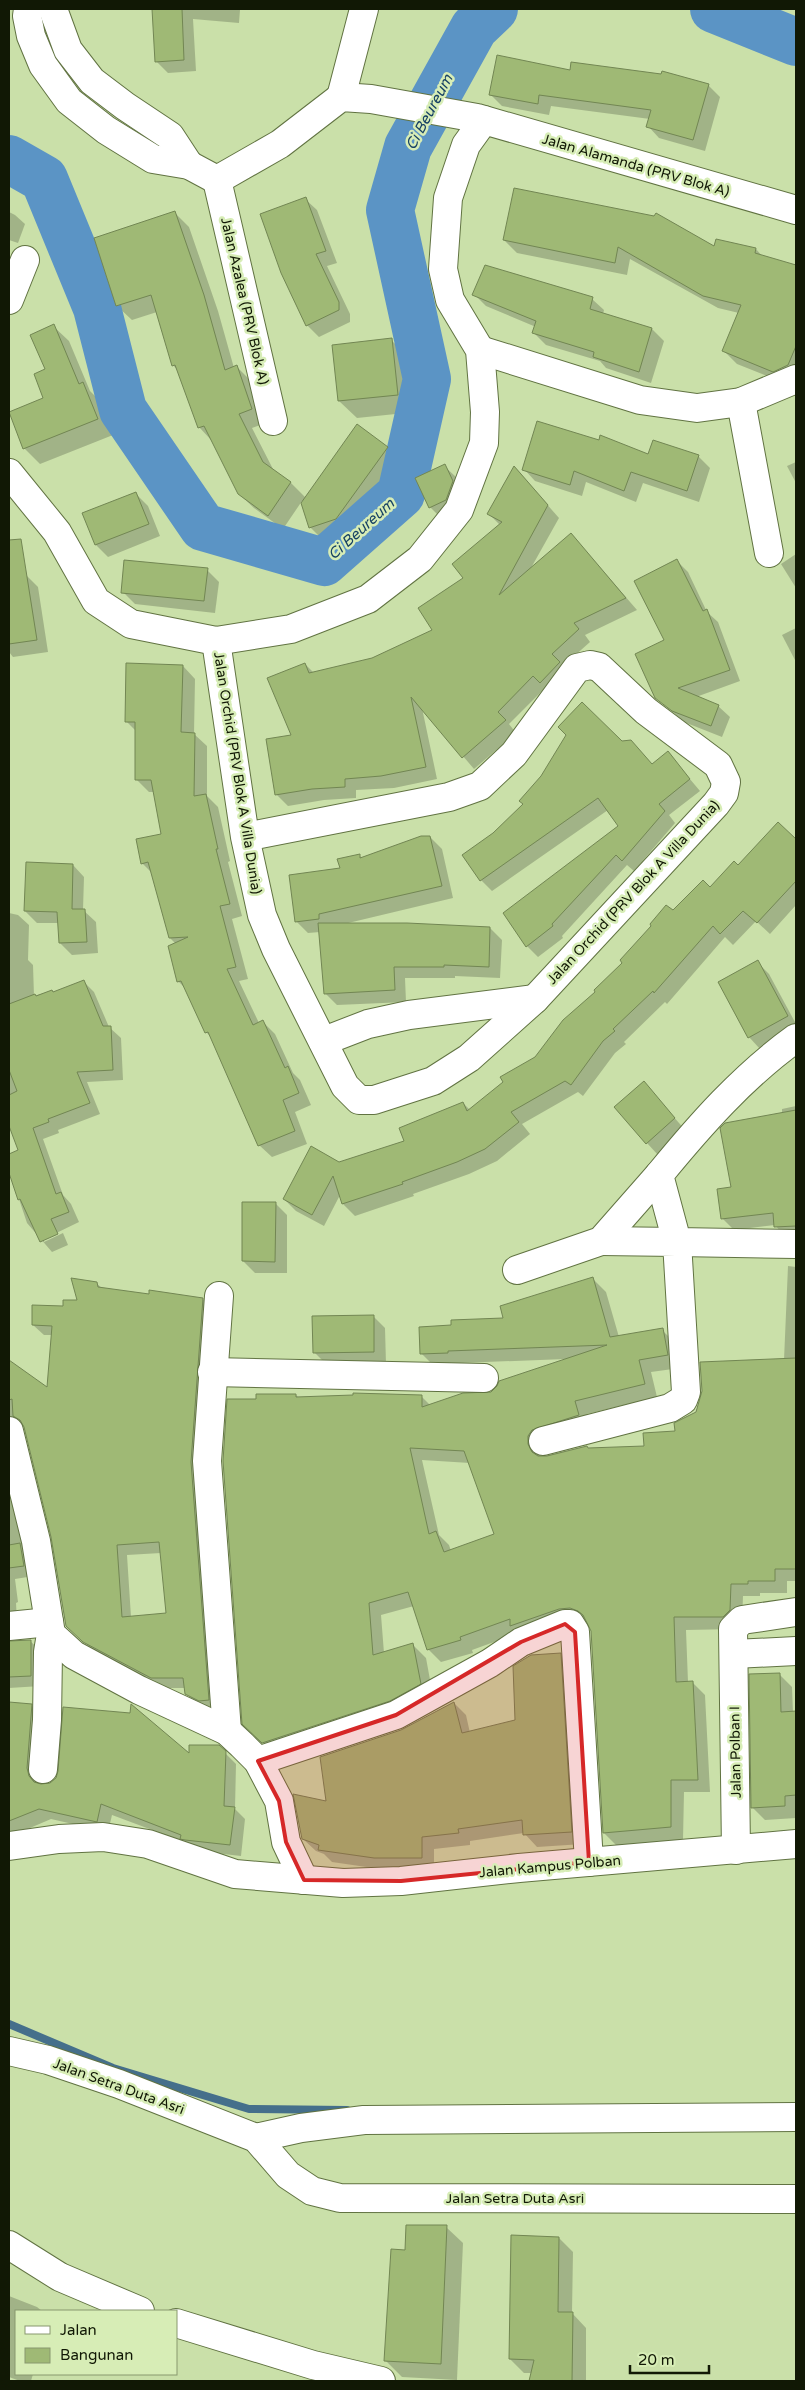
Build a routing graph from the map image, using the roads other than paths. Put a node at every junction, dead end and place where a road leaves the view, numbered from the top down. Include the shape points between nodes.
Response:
1 (28, 9) edge
2 (53, 9) edge
3 (364, 9) edge
4 (341, 97) junction
5 (480, 119) junction
6 (189, 165) junction
7 (217, 180) junction
8 (796, 210) edge
9 (25, 260) dead end
10 (9, 300) edge
11 (480, 350) junction
12 (796, 380) edge
13 (740, 402) junction
14 (274, 421) dead end
15 (9, 473) edge
16 (769, 553) dead end
17 (216, 641) junction
18 (245, 837) junction
19 (535, 999) junction
20 (796, 1038) edge
21 (324, 1041) junction
22 (659, 1175) junction
23 (601, 1241) junction
24 (677, 1242) junction
25 (796, 1244) edge
26 (517, 1270) dead end
27 (218, 1296) dead end
28 (212, 1372) junction
29 (484, 1378) dead end
30 (9, 1431) edge
31 (543, 1441) dead end
32 (796, 1612) edge
33 (9, 1626) edge
34 (50, 1628) junction
35 (796, 1651) edge
36 (734, 1654) junction
37 (227, 1731) junction
38 (258, 1761) junction
39 (43, 1769) dead end
40 (796, 1844) edge
41 (9, 1846) edge
42 (736, 1850) junction
43 (589, 1862) junction
44 (304, 1880) junction
45 (9, 2051) edge
46 (796, 2117) edge
47 (256, 2138) junction
48 (796, 2199) edge
49 (9, 2246) edge
50 (138, 2310) edge
51 (178, 2324) edge
52 (381, 2381) edge

1 - 6 street via 31,36 43,64 69,101 106,130 153,159
2 - 6 street via 68,50 92,81 170,136
3 - 4 street
4 - 5 street, Jalan Alamanda (PRV Blok A) via 372,99
4 - 7 street via 280,144
5 - 8 street, Jalan Alamanda (PRV Blok A)
5 - 11 street via 466,145 448,198 443,269 450,300
6 - 7 street
7 - 14 street, Jalan Azalea (PRV Blok A)
9 - 10 street
11 - 13 street via 640,400 697,408
11 - 17 street via 484,443 459,510 420,559 368,599 291,629
12 - 13 street
13 - 16 street
15 - 17 street via 57,532 96,601 131,624
17 - 18 street, Jalan Orchid (PRV Blok A Villa Dunia)
18 - 19 street, Jalan Orchid (PRV Blok A Villa Dunia) via 449,798 480,786 514,754 577,668 590,664 599,667 646,711 718,765 726,782 724,793
18 - 21 street, Jalan Orchid (PRV Blok A Villa Dunia) via 262,915
19 - 21 street via 409,1015 368,1024
19 - 21 street, Jalan Orchid (PRV Blok A Villa Dunia) via 453,1070 433,1081 374,1100 359,1100 351,1094
20 - 22 street via 727,1097
22 - 23 street
22 - 24 street
23 - 24 street
23 - 26 street
24 - 25 street
24 - 31 street via 686,1384 683,1400 670,1408
27 - 28 street
28 - 29 street
28 - 37 street via 208,1461
30 - 34 street via 36,1541
32 - 36 street, Jalan Polban I via 742,1620 733,1629
33 - 34 street
34 - 37 street via 74,1655
34 - 39 street
35 - 36 street
36 - 42 street, Jalan Polban I
37 - 38 street
38 - 43 street via 396,1714 490,1663 521,1642 570,1624 575,1632
38 - 44 street via 279,1801 286,1842
40 - 42 street, Jalan Kampus Polban
41 - 44 street, Jalan Kampus Polban via 103,1838 148,1844 235,1874
42 - 43 street, Jalan Kampus Polban
43 - 44 street, Jalan Kampus Polban via 401,1881 343,1883
45 - 47 street, Jalan Setra Duta Asri via 48,2060 119,2084
46 - 47 street via 364,2120
47 - 48 street, Jalan Setra Duta Asri via 288,2174 312,2191 340,2198
49 - 50 street via 60,2277
51 - 52 street via 313,2365

